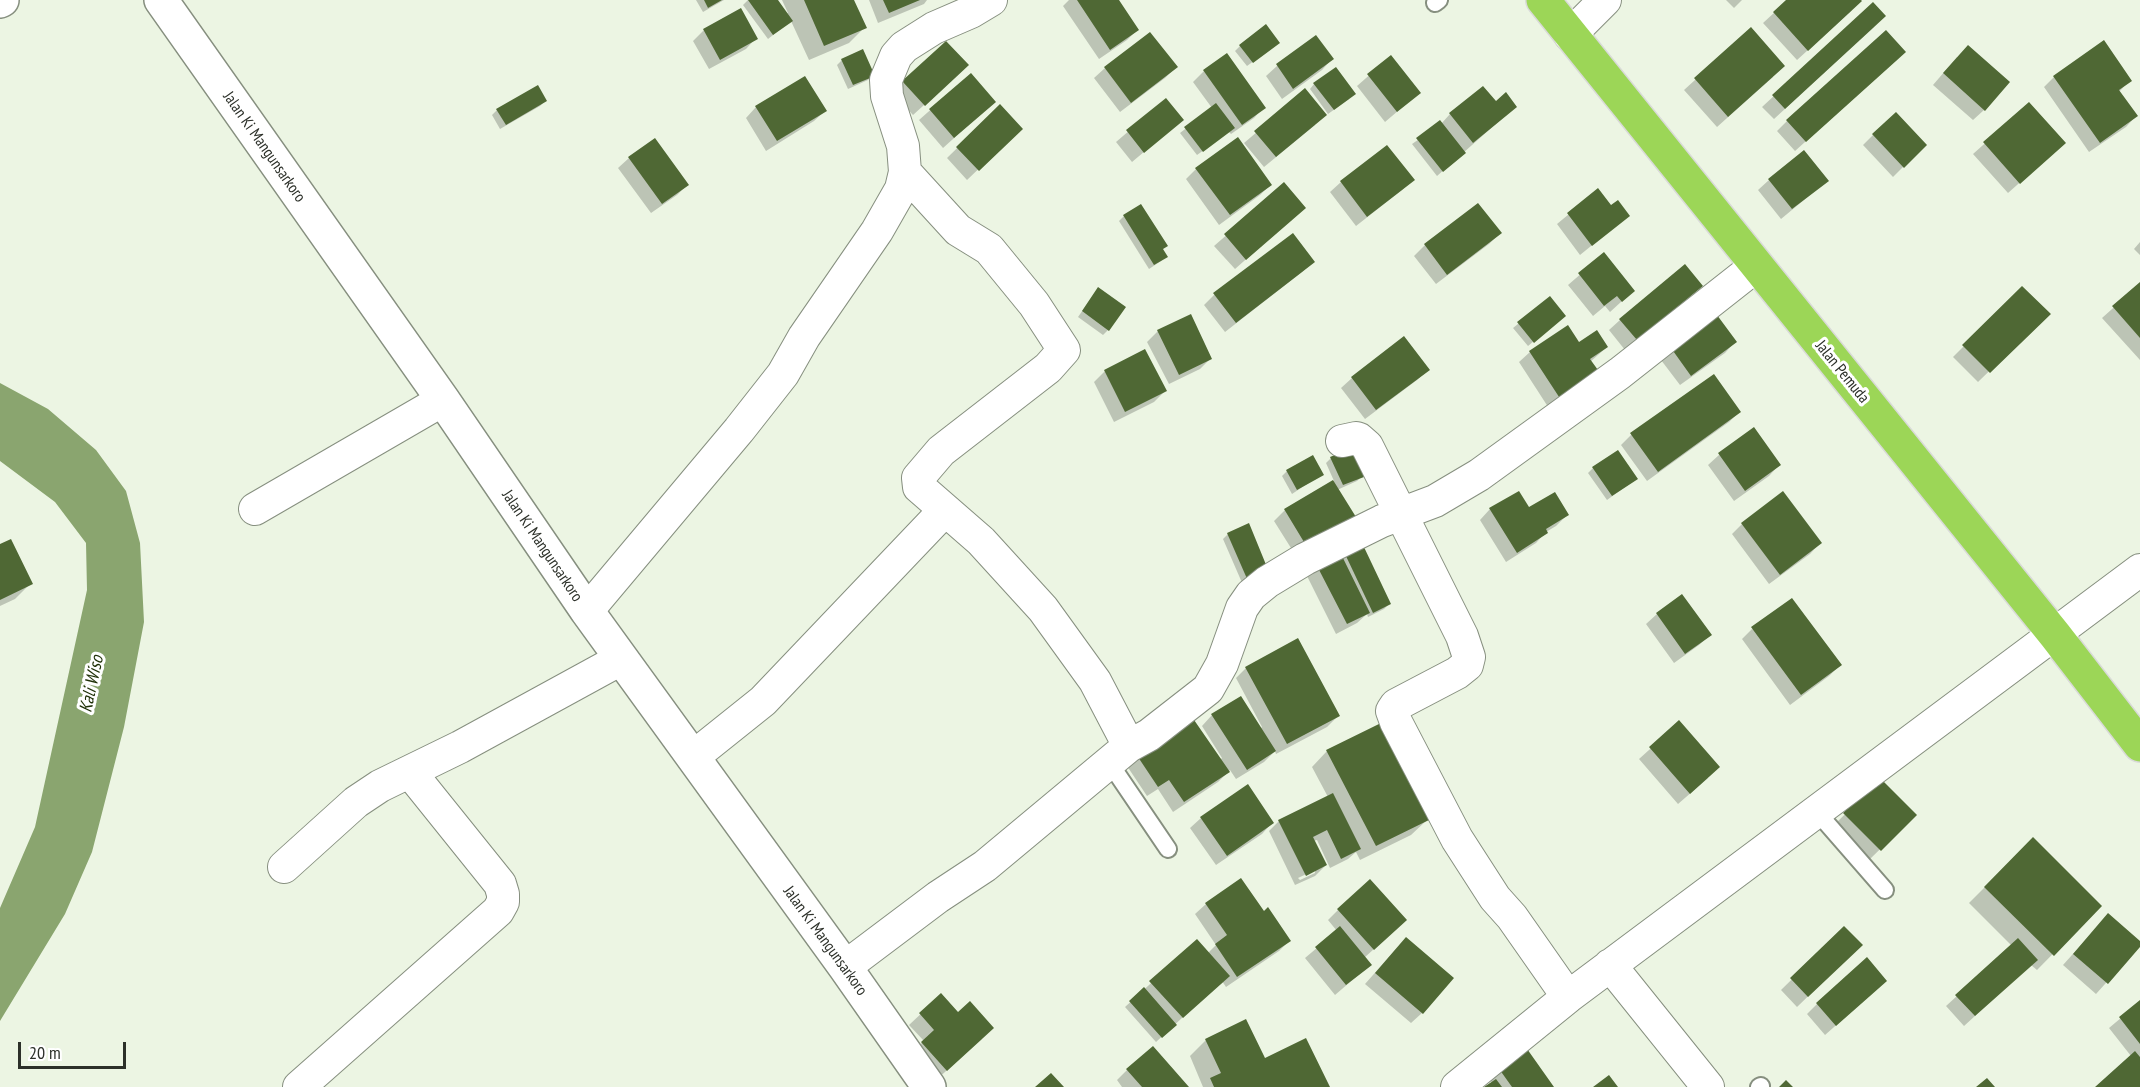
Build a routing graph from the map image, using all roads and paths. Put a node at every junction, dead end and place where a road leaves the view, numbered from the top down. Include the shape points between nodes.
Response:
1 (161, 0) edge
2 (991, 0) edge
3 (1543, 0) edge
4 (1605, 0) edge
5 (1570, 35) junction
6 (905, 172) junction
7 (1756, 266) junction
8 (442, 400) junction
9 (1342, 441) dead end
10 (255, 509) dead end
11 (945, 510) junction
12 (1401, 513) junction
13 (2140, 570) edge
14 (587, 611) junction
15 (2055, 635) junction
16 (621, 659) junction
17 (2140, 745) edge
18 (1119, 754) junction
19 (693, 757) junction
20 (410, 772) junction
21 (1817, 812) junction
22 (1168, 849) dead end
23 (284, 867) dead end
24 (1885, 890) dead end
25 (1610, 965) junction
26 (844, 967) junction
27 (1568, 997) junction
28 (299, 1087) edge
29 (929, 1087) edge
30 (1457, 1087) edge
31 (1708, 1087) edge

1 - 8 main road, Jalan Ki Mangunsarkoro
2 - 6 street via 934,28 904,47 892,62 886,80 887,96 903,146
3 - 5 highway, Jalan Pemuda
4 - 5 street
5 - 7 highway, Jalan Pemuda
6 - 11 street via 958,230 989,249 1034,304 1064,350 1048,368 941,451 918,478 919,487
6 - 14 street via 901,189 877,231 783,374
7 - 12 street via 1620,373 1479,475 1435,501
7 - 15 highway, Jalan Pemuda
8 - 10 street
8 - 14 main road, Jalan Ki Mangunsarkoro
9 - 12 street via 1356,438 1367,446
11 - 18 street via 981,541 1043,609 1095,681
11 - 19 street via 763,701
12 - 18 street via 1305,559 1251,595 1208,689
12 - 27 street via 1469,657 1467,666 1396,705 1392,711 1457,839
13 - 15 street
14 - 16 main road, Jalan Ki Mangunsarkoro
15 - 17 highway, Jalan Pemuda
15 - 21 street
16 - 19 main road, Jalan Ki Mangunsarkoro
16 - 20 street
18 - 22 lane
18 - 26 street via 985,866
19 - 26 main road, Jalan Ki Mangunsarkoro
20 - 23 street via 356,802
20 - 28 street via 500,884 502,902 498,911
21 - 24 lane
21 - 25 street
25 - 27 street
25 - 31 street
26 - 29 main road, Jalan Ki Mangunsarkoro
27 - 30 street

